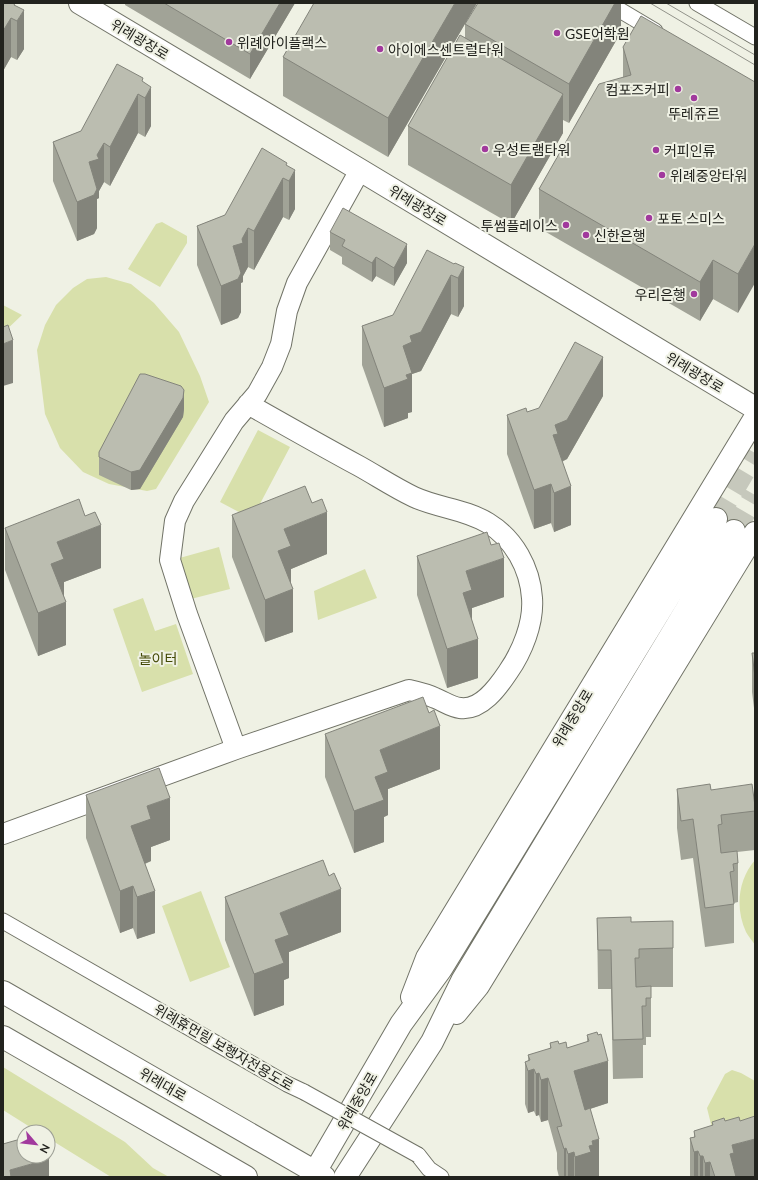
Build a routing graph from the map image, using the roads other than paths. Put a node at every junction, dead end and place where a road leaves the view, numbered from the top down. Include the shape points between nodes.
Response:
1 (80, 3) edge
2 (608, 3) edge
3 (697, 3) edge
4 (755, 37) edge
5 (668, 39) edge
6 (360, 170) junction
7 (248, 404) junction
8 (755, 408) edge
9 (755, 418) edge
10 (755, 533) tunnel mouth
11 (236, 749) junction
12 (3, 834) edge
13 (3, 920) edge
14 (3, 992) edge
15 (402, 1024) junction
16 (3, 1037) edge
17 (432, 1042) junction
18 (317, 1175) edge
19 (246, 1177) edge
20 (344, 1177) edge
21 (440, 1177) edge

1 - 6 main road, 위례광장로
2 - 5 street
3 - 4 street
6 - 7 street via 297,283 272,367 257,394
6 - 8 main road, 위례광장로
7 - 11 street via 234,421 184,501 175,521 170,560
7 - 11 street via 415,498 467,514 489,524 508,539 524,564 532,599 529,625 517,658 494,692 478,704 461,709 409,690
9 - 15 main road, 위례중앙로 via 426,958
10 - 17 main road, 위례중앙로 via 478,986
11 - 12 street
13 - 21 street, 위례휴먼링 보행자전용도로, bridge via 287,1084 418,1155 429,1169
14 - 18 main road, 위례대로
15 - 17 main road, 위례중앙로 via 441,969 725,525 462,981
15 - 18 main road, 위례중앙로
16 - 19 main road
17 - 20 main road, 위례중앙로

